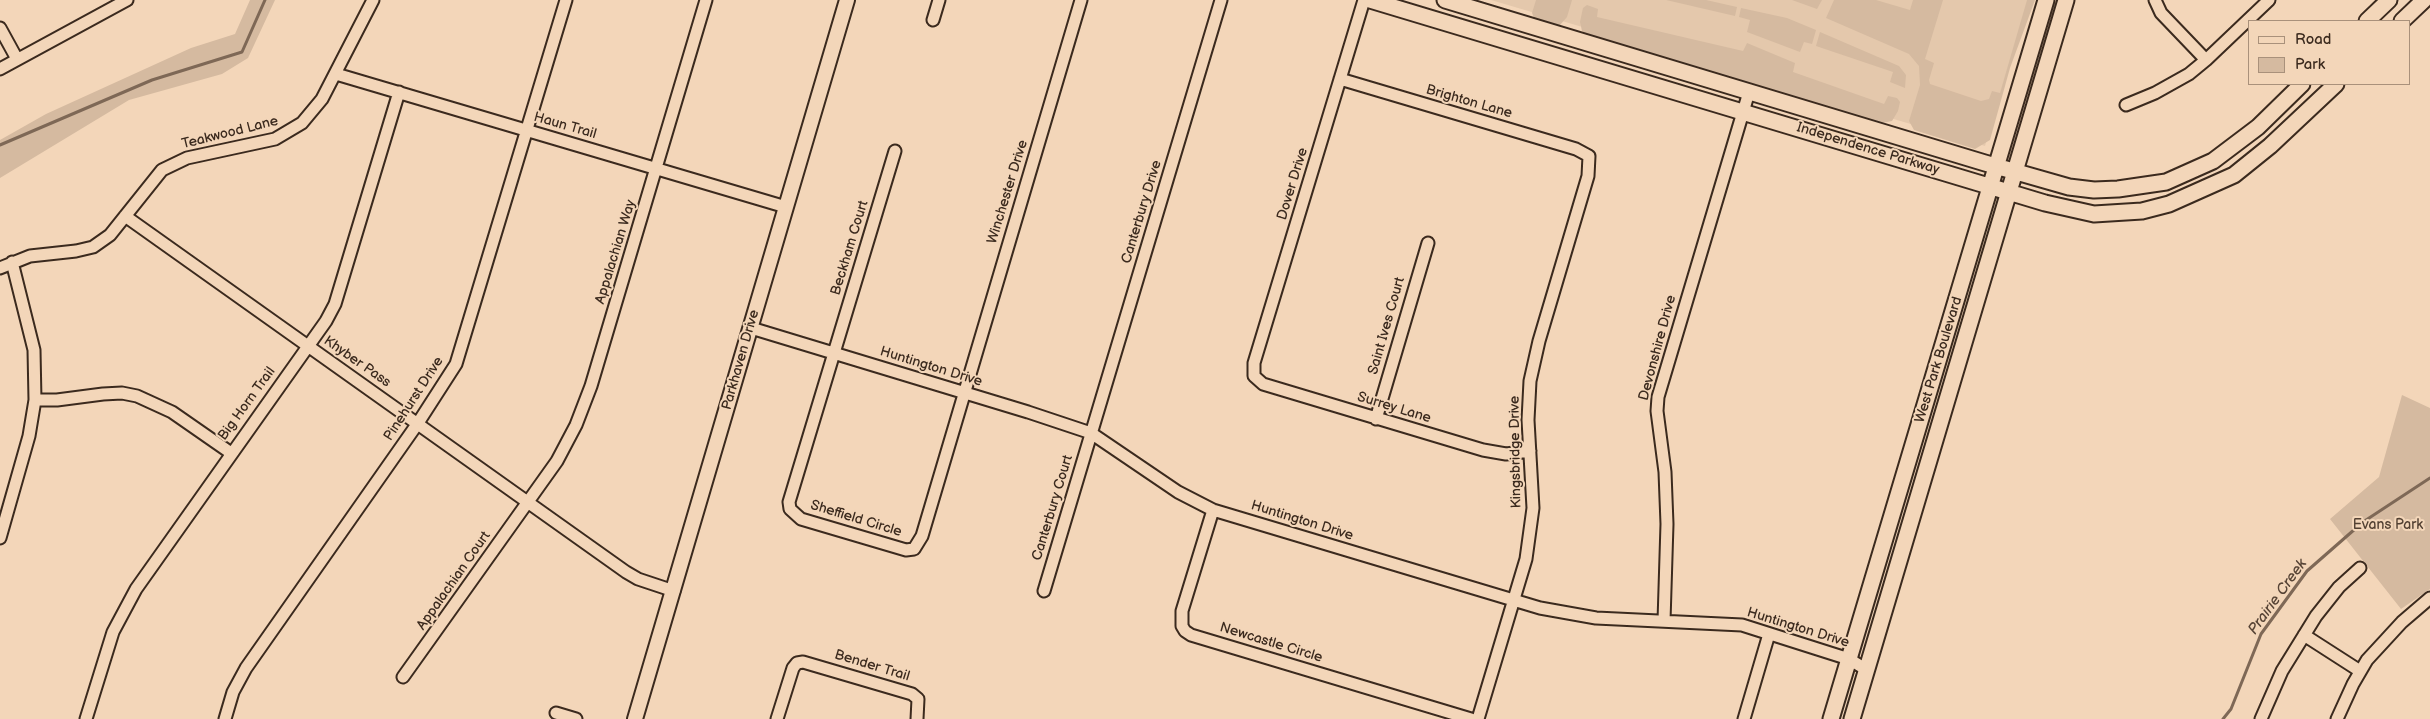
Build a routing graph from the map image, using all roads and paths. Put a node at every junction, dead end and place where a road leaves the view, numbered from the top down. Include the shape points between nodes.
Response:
1 (127, 0) edge
2 (373, 0) edge
3 (566, 0) edge
4 (706, 0) edge
5 (847, 0) edge
6 (939, 0) edge
7 (1081, 0) edge
8 (1221, 0) edge
9 (1364, 0) edge
10 (1370, 0) edge
11 (1445, 0) edge
12 (2046, 0) edge
13 (2066, 0) edge
14 (2154, 0) edge
15 (2269, 0) edge
16 (2389, 0) edge
17 (2424, 0) edge
18 (933, 20) dead end
19 (2368, 20) edge
20 (2403, 20) edge
21 (0, 28) edge
22 (17, 60) junction
23 (2206, 60) junction
24 (0, 69) edge
25 (336, 74) junction
26 (1340, 79) junction
27 (2301, 85) edge
28 (2335, 85) edge
29 (399, 92) junction
30 (1749, 92) junction
31 (2126, 105) dead end
32 (1743, 112) junction
33 (528, 130) junction
34 (1898, 136) junction
35 (895, 152) dead end
36 (1589, 156) joint
37 (1891, 157) junction
38 (1998, 167) junction
39 (656, 168) junction
40 (2017, 173) junction
41 (1992, 187) junction
42 (2011, 193) junction
43 (786, 207) junction
44 (125, 216) junction
45 (1428, 242) dead end
46 (12, 262) junction
47 (0, 268) edge
48 (751, 328) junction
49 (308, 346) junction
50 (834, 353) junction
51 (1254, 376) joint
52 (964, 392) junction
53 (35, 400) junction
54 (1376, 419) junction
55 (418, 423) junction
56 (1091, 433) junction
57 (1530, 452) junction
58 (231, 453) junction
59 (528, 501) junction
60 (1213, 510) junction
61 (0, 538) edge
62 (2360, 568) dead end
63 (1044, 590) dead end
64 (674, 591) junction
65 (2430, 598) edge
66 (1514, 600) junction
67 (1664, 620) junction
68 (1769, 634) junction
69 (2304, 635) junction
70 (1849, 659) junction
71 (1867, 670) junction
72 (2360, 671) junction
73 (403, 677) dead end
74 (556, 713) dead end
75 (86, 719) edge
76 (225, 719) edge
77 (576, 719) edge
78 (635, 719) edge
79 (777, 719) edge
80 (917, 719) edge
81 (1471, 719) edge
82 (1478, 719) edge
83 (1744, 719) edge
84 (1831, 719) edge
85 (1852, 719) edge
86 (2261, 719) edge
87 (2337, 719) edge

1 - 22 street
2 - 25 street, Teakwood Lane
3 - 33 street, Pinehurst Drive
4 - 39 street, Appalachian Way
5 - 43 street, Parkhaven Drive
6 - 18 street
7 - 52 street, Winchester Drive
8 - 56 street, Canterbury Drive
9 - 26 street, Dover Drive
10 - 32 main road, Independence Parkway
11 - 30 main road, Independence Parkway
12 - 38 main road, West Park Boulevard
13 - 40 main road, West Park Boulevard
14 - 23 street via 2163,16
15 - 23 street
16 - 19 main road
17 - 20 main road
21 - 22 street
22 - 24 street
23 - 31 street via 2176,82
25 - 29 street, Haun Trail
25 - 44 street, Teakwood Lane via 312,113 288,133 261,143 174,163 151,181
26 - 36 street, Brighton Lane via 1576,149
26 - 51 street, Dover Drive via 1254,363
27 - 40 main road, Independence Parkway via 2258,126 2213,161 2166,182 2118,190 2094,190
28 - 42 main road, Independence Parkway via 2234,175 2169,204 2142,211 2094,214
29 - 33 street, Haun Trail
29 - 49 street, Big Horn Trail via 341,289 326,321
30 - 32 street, Devonshire Drive
30 - 34 main road, Independence Parkway
32 - 37 main road, Independence Parkway
32 - 67 street, Devonshire Drive via 1658,397 1667,524
33 - 39 street, Haun Trail
33 - 55 street, Pinehurst Drive via 462,349 450,377
34 - 37 main road
34 - 38 main road, Independence Parkway
35 - 50 street, Beckham Court
36 - 57 street, Kingsbridge Drive via 1588,176 1531,374 1528,400
37 - 41 main road, Independence Parkway
38 - 40 main road, Independence Parkway
38 - 41 main road, West Park Boulevard
39 - 43 street, Haun Trail
39 - 59 street, Appalachian Way via 592,386 557,461
40 - 42 main road, West Park Boulevard
41 - 42 main road, Independence Parkway
41 - 70 main road, West Park Boulevard
42 - 71 main road, West Park Boulevard
43 - 48 street, Parkhaven Drive
44 - 46 street, Teakwood Lane via 110,235 93,247 30,256
44 - 49 street, Khyber Pass
45 - 54 street, Saint Ives Court
46 - 47 street, Teakwood Lane
46 - 53 street via 34,350
48 - 50 street, Huntington Drive
48 - 64 street, Parkhaven Drive
49 - 55 street, Khyber Pass
49 - 58 street, Big Horn Trail
50 - 52 street, Huntington Drive
50 - 52 street, Sheffield Circle via 791,495 790,509 801,519 897,548 914,549 919,544
51 - 54 street, Surrey Lane via 1263,384
52 - 56 street, Huntington Drive
53 - 58 street via 112,393 137,396 172,412
53 - 61 street via 29,436
54 - 57 street, Surrey Lane via 1483,450 1506,454
55 - 59 street, Khyber Pass
55 - 76 street, Pinehurst Drive via 246,668
56 - 60 street, Huntington Drive via 1178,492
56 - 63 street, Canterbury Court
57 - 66 street, Kingsbridge Drive via 1533,485 1531,525 1526,560
58 - 75 street, Big Horn Trail via 124,610 104,658
59 - 64 street, Khyber Pass via 626,572
59 - 73 street, Appalachian Court
60 - 66 street, Huntington Drive
60 - 81 street, Newcastle Circle via 1182,612 1185,631
62 - 69 street via 2327,601
64 - 78 street, Parkhaven Drive
65 - 72 street via 2385,639
66 - 67 street, Huntington Drive via 1581,616
66 - 82 street, Kingsbridge Drive
67 - 68 street, Huntington Drive via 1742,625
68 - 70 street, Huntington Drive
68 - 83 street
69 - 72 street
69 - 86 street via 2282,670
70 - 71 street, Huntington Drive
70 - 84 main road, West Park Boulevard
71 - 85 main road, West Park Boulevard
72 - 87 street
74 - 77 street
79 - 80 street, Bender Trail via 797,663 912,694 918,700

